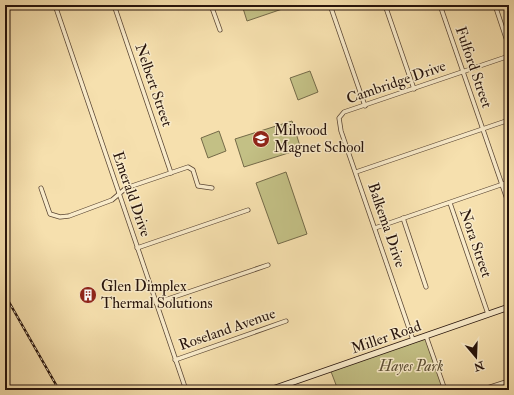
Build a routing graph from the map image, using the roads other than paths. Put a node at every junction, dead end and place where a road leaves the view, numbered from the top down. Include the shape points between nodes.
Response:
1 (54, 5) edge
2 (119, 5) edge
3 (211, 5) edge
4 (330, 5) edge
5 (385, 5) edge
6 (440, 5) edge
7 (495, 5) edge
8 (114, 6) edge
9 (220, 30) dead end
10 (509, 47) edge
11 (509, 56) edge
12 (463, 72) junction
13 (414, 89) junction
14 (365, 106) junction
15 (339, 118) joint
16 (509, 120) edge
17 (482, 129) junction
18 (356, 172) junction
19 (171, 173) junction
20 (509, 182) edge
21 (502, 184) junction
22 (41, 188) dead end
23 (212, 188) dead end
24 (119, 194) junction
25 (450, 202) junction
26 (509, 205) edge
27 (248, 210) dead end
28 (403, 218) junction
29 (375, 228) junction
30 (137, 248) junction
31 (268, 265) dead end
32 (426, 287) dead end
33 (156, 304) junction
34 (509, 307) edge
35 (488, 314) junction
36 (286, 321) dead end
37 (426, 336) junction
38 (413, 340) junction
39 (175, 360) junction
40 (509, 381) edge
41 (186, 390) edge
42 (270, 390) edge
43 (445, 390) edge
44 (482, 390) edge

1 - 24 street, Emerald Drive
2 - 8 street
3 - 9 street
4 - 14 street
5 - 13 street
6 - 12 street, Fulford Street
7 - 10 street
8 - 19 street, Nelbert Street
11 - 12 street, Cambridge Drive
12 - 13 street, Cambridge Drive
12 - 17 street, Fulford Street
13 - 14 street, Cambridge Drive
14 - 15 street, Cambridge Drive via 344,112
15 - 18 street, Balkema Drive
16 - 17 street
17 - 18 street
17 - 21 street, Fulford Street
18 - 29 street, Balkema Drive
19 - 23 street via 190,167 198,186
19 - 24 street via 126,188
20 - 21 street
21 - 25 street
21 - 26 street, Fulford Street
22 - 24 street via 49,211 57,217 94,207 112,200
24 - 30 street, Emerald Drive
25 - 28 street
25 - 35 street, Nora Street
27 - 30 street
28 - 29 street
28 - 32 street
29 - 38 street, Balkema Drive
30 - 33 street, Emerald Drive
31 - 33 street
33 - 39 street, Emerald Drive
34 - 35 street, Miller Road
35 - 37 street, Miller Road
36 - 39 street, Roseland Avenue
37 - 38 street, Miller Road
37 - 43 street
38 - 42 street, Miller Road
39 - 41 street, Emerald Drive
40 - 44 street

